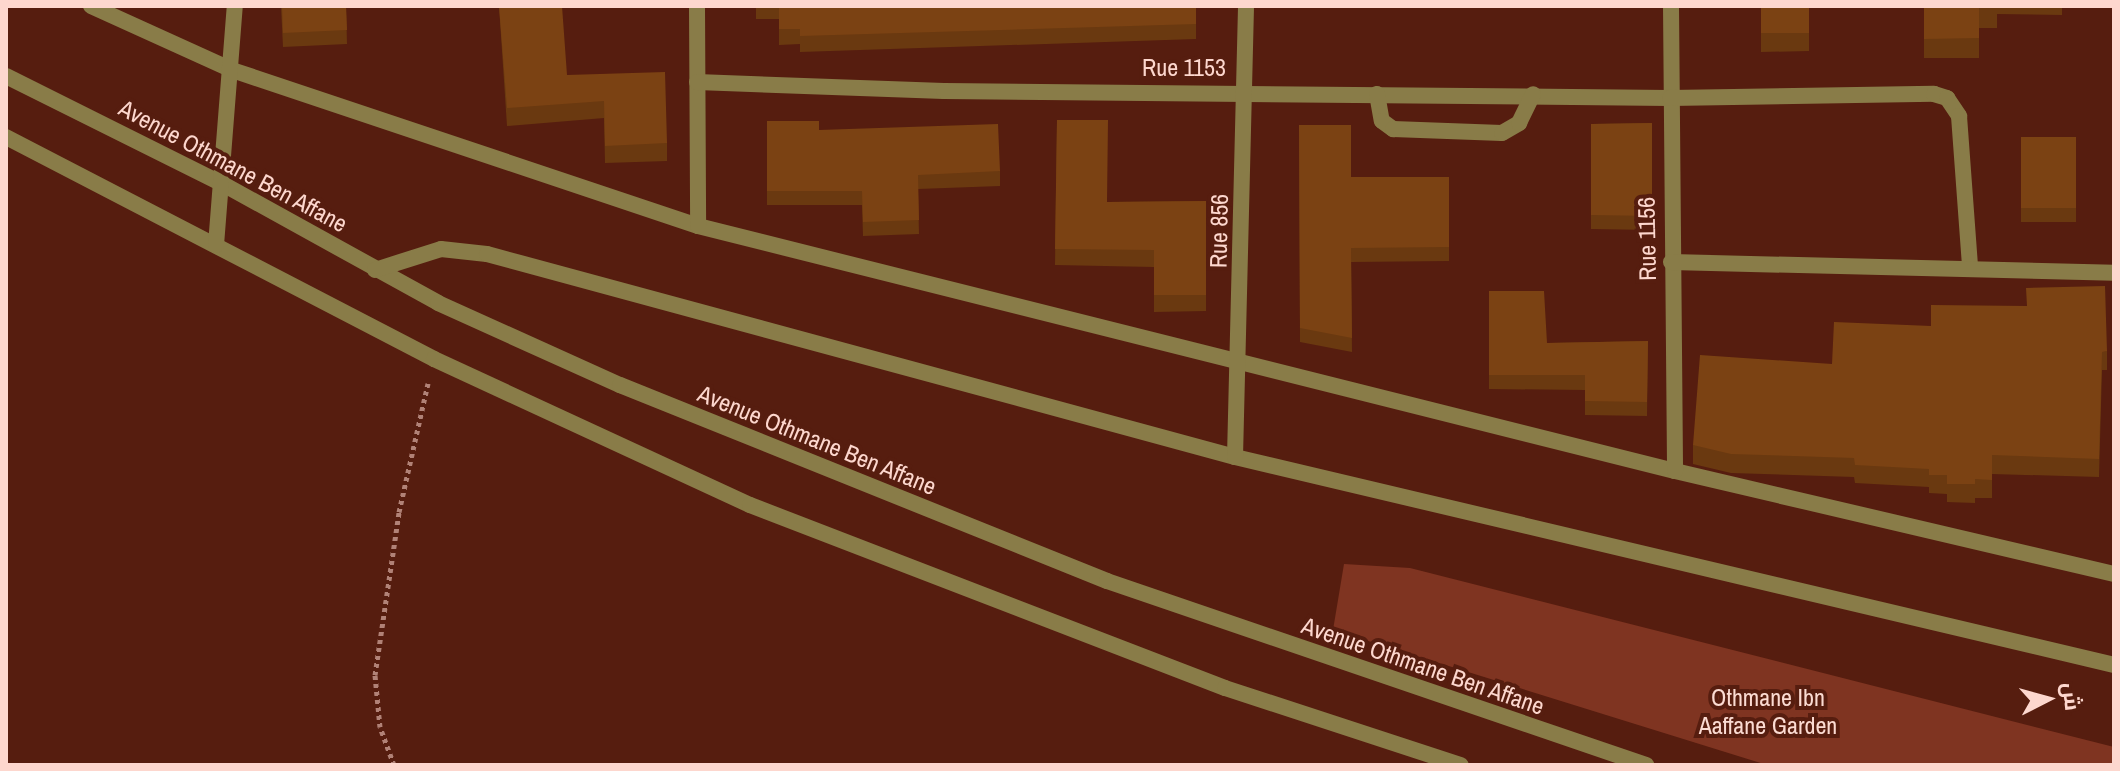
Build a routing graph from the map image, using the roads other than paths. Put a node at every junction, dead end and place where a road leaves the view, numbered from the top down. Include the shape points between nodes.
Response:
1 (91, 6) edge
2 (235, 6) edge
3 (697, 6) edge
4 (1246, 6) edge
5 (1671, 6) edge
6 (232, 70) junction
7 (6, 76) edge
8 (697, 82) junction
9 (1245, 92) junction
10 (1377, 94) junction
11 (1533, 94) junction
12 (1670, 98) junction
13 (6, 137) edge
14 (221, 183) junction
15 (698, 226) junction
16 (216, 245) junction
17 (1671, 262) junction
18 (1970, 267) junction
19 (375, 270) junction
20 (2114, 273) edge
21 (1241, 363) junction
22 (1235, 457) junction
23 (1675, 471) junction
24 (2114, 574) edge
25 (2114, 665) edge
26 (1461, 765) edge
27 (1646, 765) edge

1 - 6 street
2 - 6 street
3 - 8 street
4 - 9 street, Rue 856
5 - 12 street, Rue 1156
6 - 14 street
6 - 15 street
7 - 14 street, Avenue Othmane Ben Affane
8 - 9 street, Rue 1153 via 944,91
8 - 15 street
9 - 10 street, Rue 1153
9 - 21 street, Rue 856
10 - 11 street, Rue 1153
10 - 11 street via 1382,121 1393,129 1502,133 1519,123
11 - 12 street, Rue 1153
12 - 17 street, Rue 1156
12 - 18 street, Rue 1153 via 1947,98 1959,116
13 - 16 street
14 - 16 street
14 - 19 street, Avenue Othmane Ben Affane
15 - 21 street
16 - 26 street via 434,359 750,505 1225,688
17 - 18 street
17 - 23 street, Rue 1156
18 - 20 street
19 - 22 street via 429,251 487,254
19 - 27 street, Avenue Othmane Ben Affane via 620,385 1093,576
21 - 22 street, Rue 856
21 - 23 street
22 - 25 street
23 - 24 street

